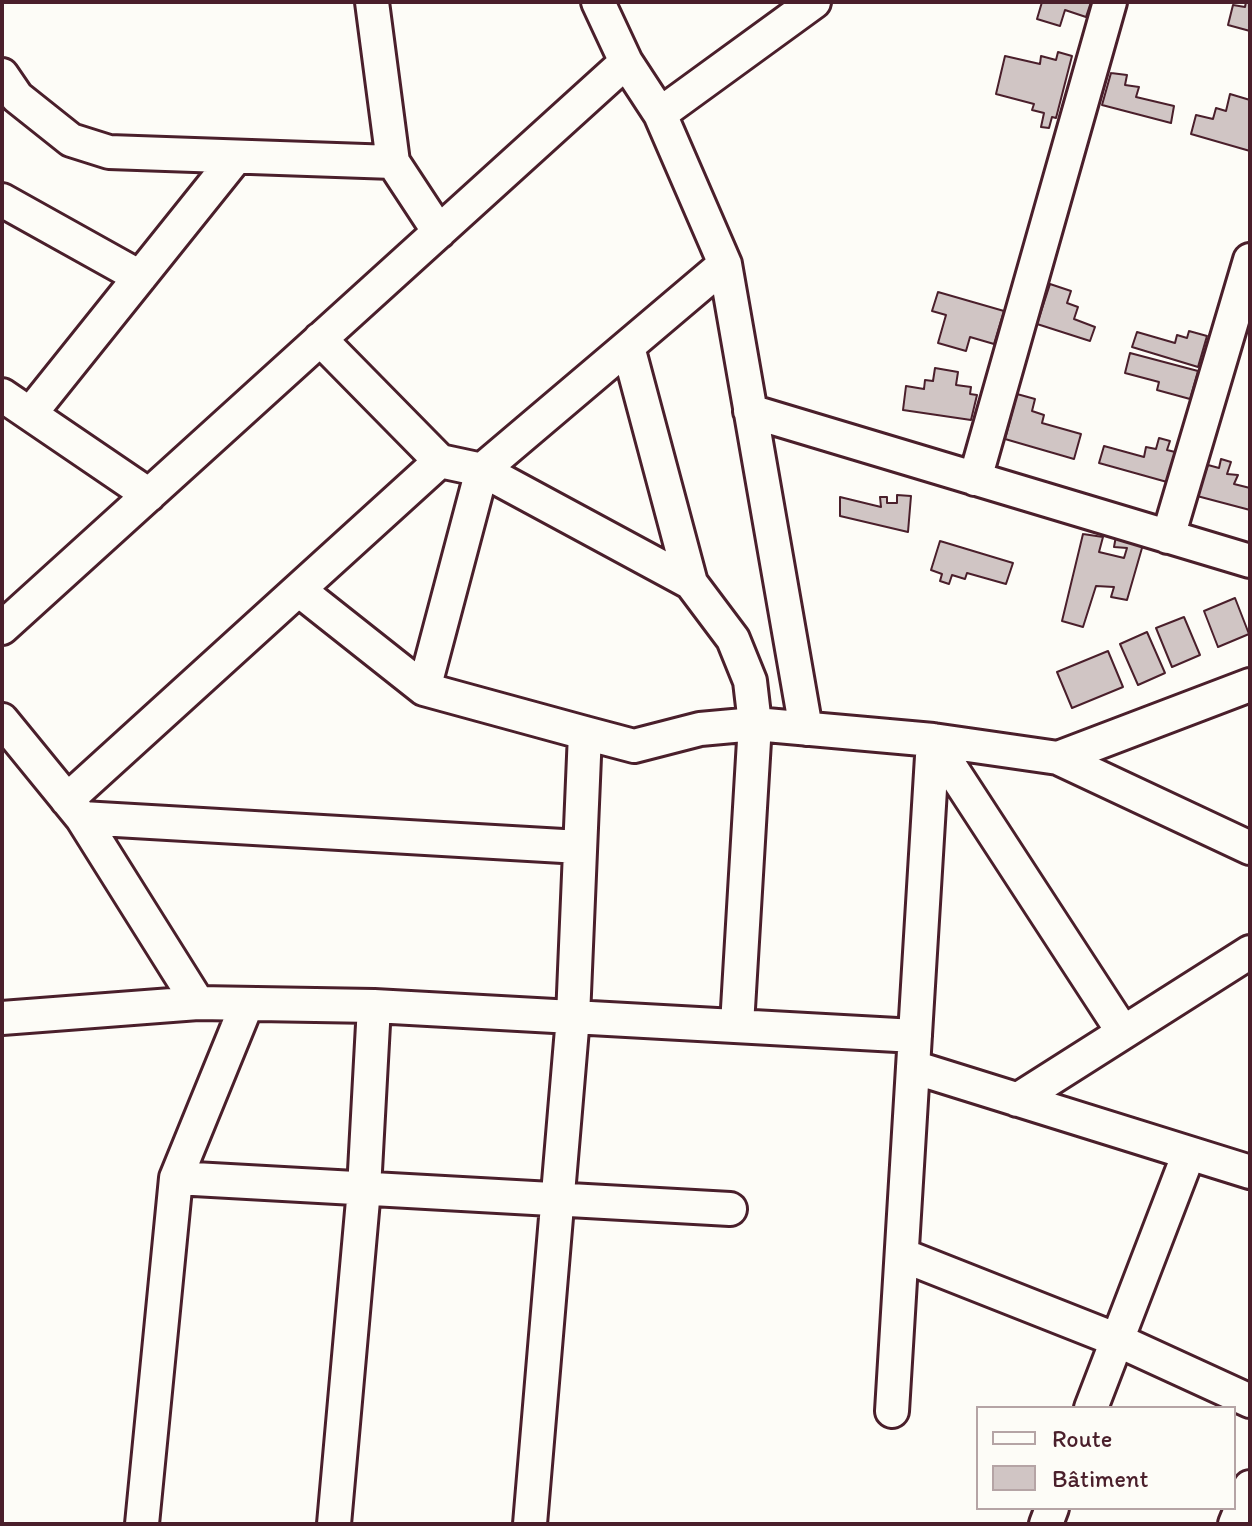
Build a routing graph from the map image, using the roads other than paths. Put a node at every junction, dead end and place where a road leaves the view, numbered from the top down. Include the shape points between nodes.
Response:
1 (372, 2) edge
2 (598, 2) edge
3 (814, 2) edge
4 (1110, 2) edge
5 (626, 62) junction
6 (2, 75) edge
7 (660, 114) junction
8 (236, 157) junction
9 (393, 162) junction
10 (2, 200) edge
11 (439, 232) junction
12 (1250, 260) edge
13 (725, 264) junction
14 (140, 277) junction
15 (320, 339) junction
16 (628, 347) junction
17 (2, 395) edge
18 (750, 411) junction
19 (30, 414) junction
20 (440, 461) junction
21 (482, 470) junction
22 (975, 479) junction
23 (149, 495) junction
24 (1168, 537) junction
25 (1250, 561) edge
26 (691, 583) junction
27 (299, 590) junction
28 (2, 628) edge
29 (1250, 685) edge
30 (424, 689) junction
31 (2, 720) edge
32 (755, 724) junction
33 (806, 729) junction
34 (585, 733) junction
35 (933, 740) junction
36 (1058, 758) junction
37 (74, 809) junction
38 (580, 847) junction
39 (1250, 848) edge
40 (1250, 952) edge
41 (198, 1003) junction
42 (247, 1004) junction
43 (374, 1006) junction
44 (573, 1017) junction
45 (2, 1018) edge
46 (737, 1025) junction
47 (1123, 1032) junction
48 (914, 1052) junction
49 (1017, 1100) junction
50 (1189, 1153) junction
51 (1250, 1172) edge
52 (176, 1178) junction
53 (364, 1189) junction
54 (559, 1200) junction
55 (730, 1209) dead end
56 (902, 1255) junction
57 (1117, 1340) junction
58 (1250, 1401) edge
59 (1092, 1406) edge
60 (892, 1411) dead end
61 (1250, 1487) edge
62 (142, 1524) edge
63 (334, 1524) edge
64 (530, 1524) edge
65 (1235, 1524) edge

1 - 9 street
2 - 5 street
3 - 7 street
4 - 22 street
5 - 7 street
5 - 11 street
6 - 8 street via 17,97 71,140 109,152
7 - 13 street
8 - 9 street
8 - 14 street
9 - 11 street
10 - 14 street
11 - 15 street
12 - 24 street
13 - 16 street
13 - 18 street
14 - 19 street
15 - 20 street
15 - 23 street
16 - 21 street
16 - 26 street
17 - 19 street
18 - 22 street
18 - 33 street
19 - 23 street
20 - 21 street
20 - 27 street
21 - 26 street
21 - 30 street
22 - 24 street
23 - 28 street
24 - 25 street
26 - 32 street via 733,639 750,681
27 - 30 street
27 - 37 street
29 - 36 street
30 - 34 street
31 - 37 street
32 - 33 street
32 - 34 street via 700,729 634,746
32 - 46 street
33 - 35 street
34 - 38 street
35 - 36 street
35 - 47 street
35 - 48 street
36 - 39 street
37 - 38 street
37 - 41 street
38 - 44 street
40 - 47 street
41 - 42 street
41 - 45 street
42 - 43 street
42 - 52 street
43 - 44 street
43 - 53 street
44 - 46 street
44 - 54 street
46 - 48 street
47 - 49 street
48 - 49 street
48 - 56 street
49 - 50 street
50 - 51 street
50 - 57 street
52 - 53 street
52 - 62 street
53 - 54 street
53 - 63 street
54 - 55 street
54 - 64 street
56 - 57 street
56 - 60 street
57 - 58 street
57 - 59 street
61 - 65 street

